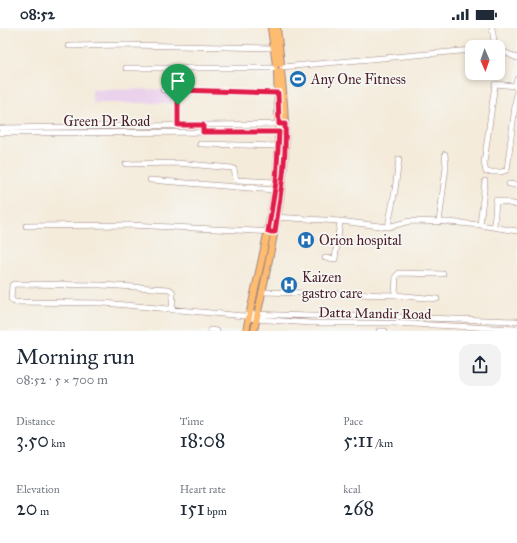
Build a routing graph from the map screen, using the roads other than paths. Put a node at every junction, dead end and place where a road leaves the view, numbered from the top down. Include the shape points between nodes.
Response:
1 (271, 28) edge
2 (277, 28) edge
3 (492, 28) edge
4 (494, 40) edge
5 (69, 46) dead end
6 (273, 48) junction
7 (465, 51) edge
8 (505, 53) edge
9 (517, 58) edge
10 (126, 68) dead end
11 (279, 68) junction
12 (517, 79) edge
13 (515, 86) junction
14 (163, 90) dead end
15 (178, 90) junction
16 (278, 93) junction
17 (268, 124) junction
18 (282, 124) junction
19 (178, 125) junction
20 (203, 125) junction
21 (83, 127) junction
22 (0, 128) edge
23 (203, 132) junction
24 (268, 132) junction
25 (282, 132) junction
26 (0, 133) edge
27 (83, 133) junction
28 (200, 144) dead end
29 (278, 146) junction
30 (445, 154) dead end
31 (399, 159) dead end
32 (126, 164) dead end
33 (150, 180) dead end
34 (484, 181) dead end
35 (276, 182) junction
36 (509, 184) dead end
37 (517, 185) edge
38 (274, 190) junction
39 (517, 205) edge
40 (274, 217) junction
41 (340, 221) junction
42 (439, 222) junction
43 (480, 225) junction
44 (26, 226) dead end
45 (388, 227) junction
46 (494, 227) junction
47 (517, 231) edge
48 (268, 232) junction
49 (275, 232) junction
50 (325, 258) dead end
51 (443, 274) dead end
52 (262, 292) junction
53 (395, 295) junction
54 (437, 299) dead end
55 (172, 310) junction
56 (247, 316) junction
57 (257, 317) junction
58 (465, 320) junction
59 (517, 321) edge
60 (465, 329) edge
61 (517, 329) edge
62 (210, 330) edge
63 (217, 331) edge
64 (246, 331) edge
65 (254, 331) edge
66 (379, 331) edge
67 (385, 331) edge

1 - 6 main road
2 - 11 main road
3 - 4 street
5 - 6 street
6 - 11 main road
7 - 11 street
8 - 9 street
10 - 11 street
11 - 16 main road
11 - 18 main road
12 - 13 street
13 - 13 street via 517,90 506,170 486,172 484,163 495,84
14 - 15 street
15 - 16 street
15 - 19 street
16 - 18 main road
17 - 18 street, Green Dr Road
17 - 20 street, Green Dr Road
17 - 24 street
18 - 25 main road
19 - 20 street, Green Dr Road
19 - 21 street, Green Dr Road
20 - 23 street
21 - 22 street, Green Dr Road
21 - 27 street
23 - 24 street, Green Dr Road
23 - 27 street, Green Dr Road
24 - 25 street, Green Dr Road
25 - 29 main road
25 - 40 main road via 282,182
26 - 27 street, Green Dr Road
28 - 29 street
29 - 35 main road
30 - 42 street via 446,167
31 - 45 street
32 - 35 street via 177,163 232,168 236,180
33 - 38 street
34 - 43 street
35 - 38 main road
36 - 37 street
38 - 40 main road
39 - 46 street via 496,200
40 - 41 street
40 - 48 main road
40 - 49 main road
41 - 45 street
41 - 50 street via 335,259
42 - 43 street
42 - 45 street via 410,221
43 - 46 street
44 - 48 street via 130,225
46 - 47 street
48 - 49 street
48 - 56 main road
49 - 52 main road
51 - 53 street via 399,273 396,276
52 - 53 street
52 - 57 main road
53 - 54 street
55 - 55 street, Datta Mandir Road via 173,293 169,290 101,285 12,285 14,302 104,304
55 - 56 street, Datta Mandir Road
56 - 57 street, Datta Mandir Road
56 - 64 main road
57 - 58 street, Datta Mandir Road via 364,316
57 - 60 street, Datta Mandir Road via 310,323 392,324
57 - 65 main road
58 - 59 street, Datta Mandir Road
58 - 60 street
60 - 61 street, Datta Mandir Road
62 - 63 street
66 - 67 street

